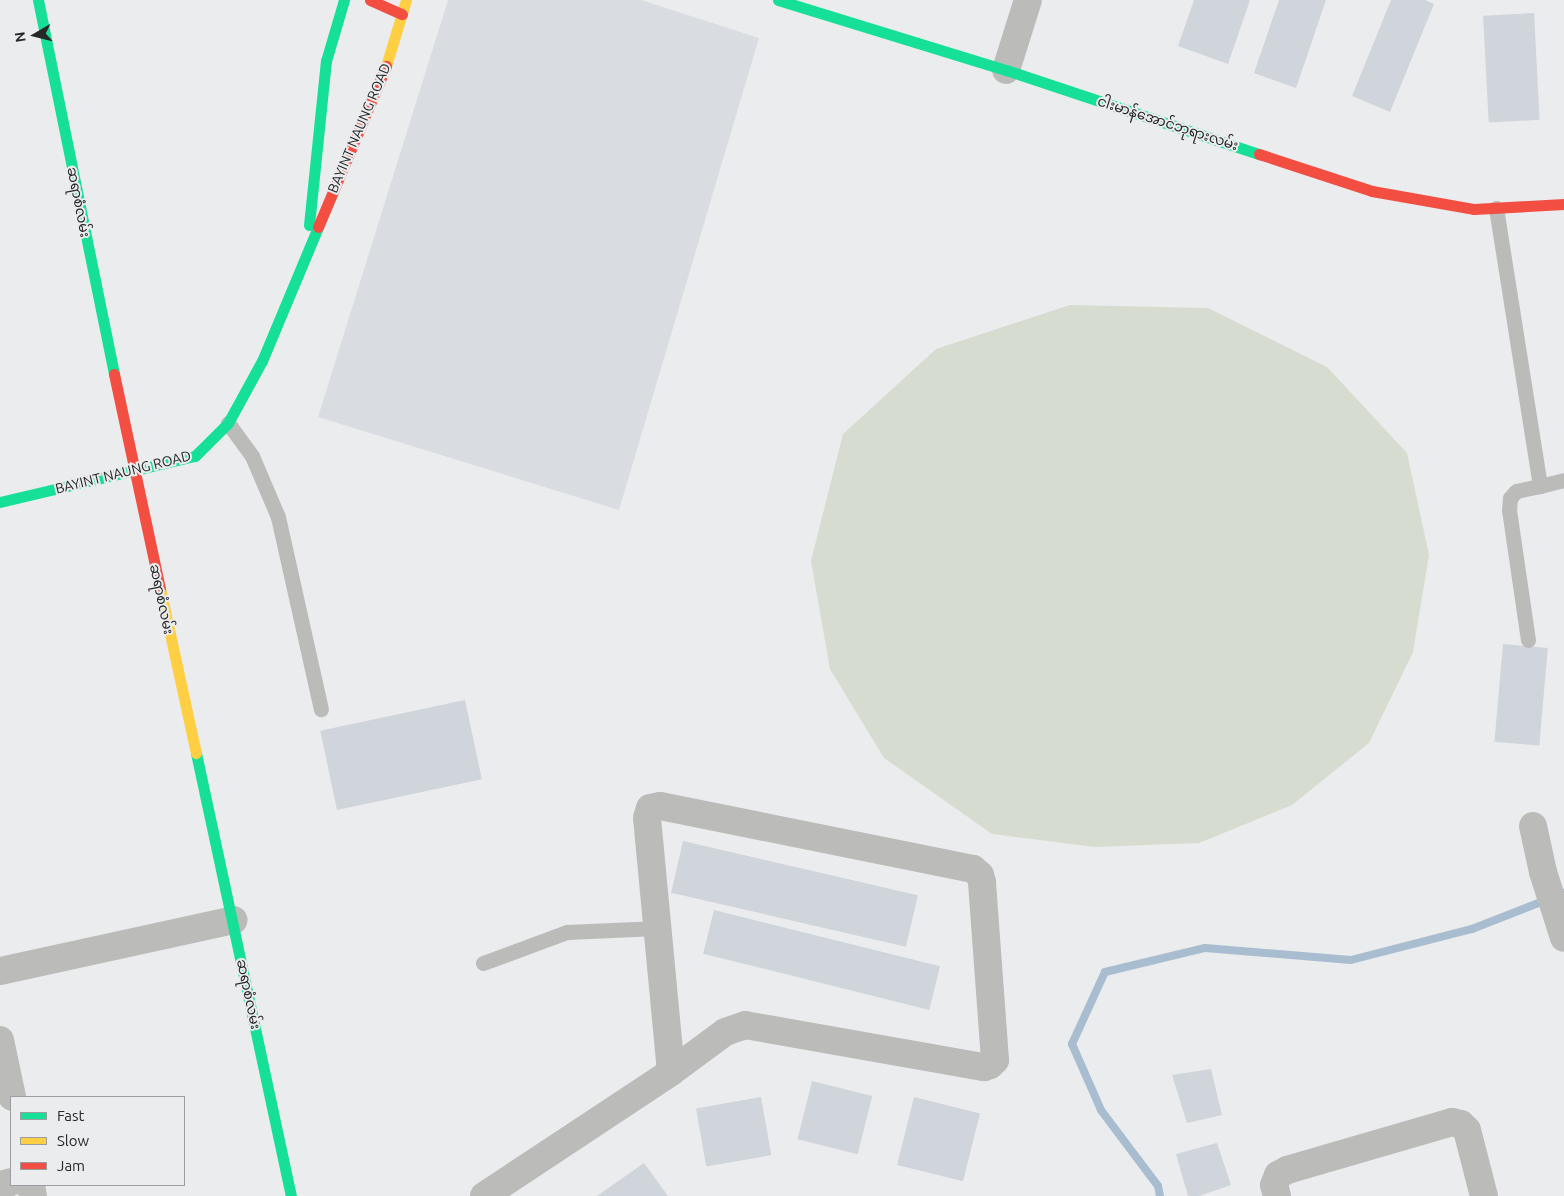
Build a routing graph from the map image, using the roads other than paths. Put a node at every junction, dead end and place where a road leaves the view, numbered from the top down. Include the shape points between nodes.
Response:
1 (38, 0) edge
2 (344, 0) edge
3 (370, 0) edge
4 (406, 0) edge
5 (778, 0) edge
6 (1028, 0) edge
7 (402, 14) junction
8 (1006, 70) junction
9 (1564, 204) edge
10 (1496, 208) junction
11 (306, 254) junction
12 (228, 423) junction
13 (134, 472) junction
14 (1564, 480) edge
15 (1540, 486) junction
16 (0, 502) edge
17 (1528, 640) dead end
18 (321, 709) dead end
19 (1533, 826) dead end
20 (233, 920) junction
21 (658, 928) junction
22 (1564, 938) edge
23 (483, 963) dead end
24 (0, 970) edge
25 (0, 1040) edge
26 (671, 1072) junction
27 (12, 1096) edge
28 (291, 1196) edge
29 (484, 1196) edge
30 (1277, 1196) edge
31 (1484, 1196) edge

1 - 13 main road, ဆရာစံလမ်း
2 - 11 main road, BAYINT NAUNG ROAD via 326,60
3 - 7 main road
4 - 7 main road, BAYINT NAUNG ROAD
5 - 8 main road, ငါးမာန်အောင်ဘုရားလမ်း
6 - 8 street
7 - 11 main road, BAYINT NAUNG ROAD via 383,74
8 - 10 main road, ငါးမာန်အောင်ဘုရားလမ်း via 1372,191 1474,209
9 - 10 main road, ငါးမာန်အောင်ဘုရားလမ်း
10 - 15 lane
11 - 12 main road, BAYINT NAUNG ROAD via 262,360
12 - 13 main road, BAYINT NAUNG ROAD via 195,456
12 - 18 lane via 252,456 278,517
13 - 16 main road, BAYINT NAUNG ROAD
13 - 20 main road, ဆရာစံလမ်း
14 - 15 lane
15 - 17 lane via 1516,491 1510,498 1509,510
19 - 22 street via 1554,912
20 - 24 street
20 - 28 main road, ဆရာစံလမ်း
21 - 23 lane via 567,932
21 - 26 street
21 - 26 street via 647,818 650,808 660,806 973,868 982,882 995,1060 990,1065 984,1067 745,1025 725,1032
25 - 27 street
26 - 29 street
30 - 31 street via 1274,1185 1278,1175 1287,1170 1452,1122 1467,1130

